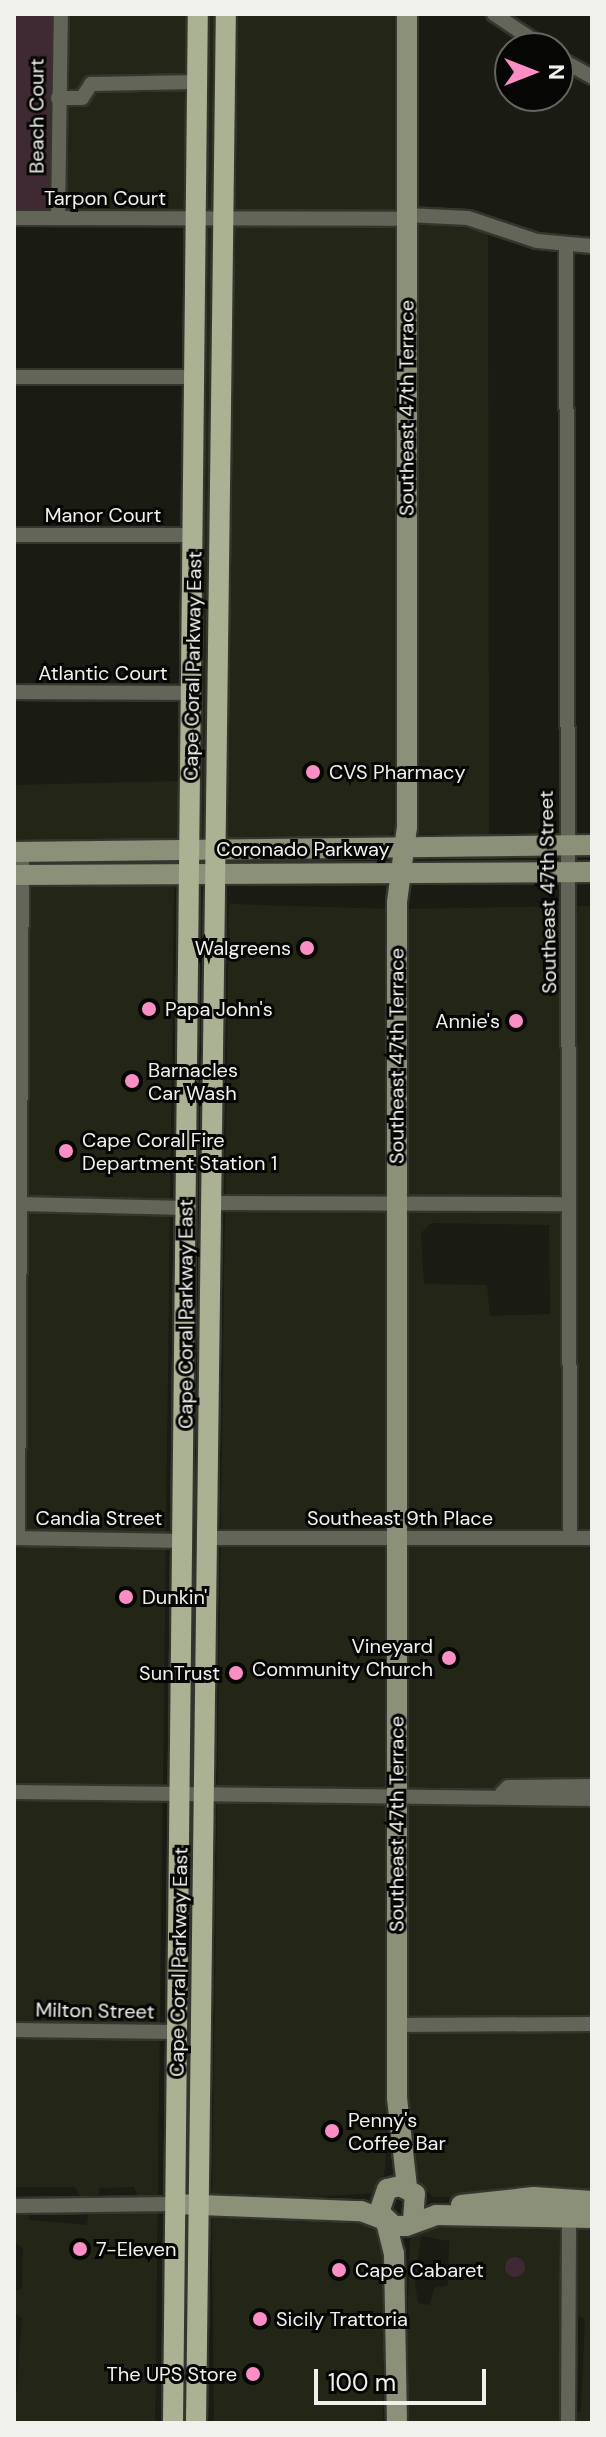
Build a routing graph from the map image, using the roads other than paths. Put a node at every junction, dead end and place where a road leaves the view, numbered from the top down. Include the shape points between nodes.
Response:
1 (61, 14) edge
2 (198, 14) edge
3 (226, 14) edge
4 (407, 14) edge
5 (494, 14) edge
6 (521, 32) edge
7 (574, 67) edge
8 (592, 77) edge
9 (197, 82) junction
10 (58, 98) junction
11 (407, 217) junction
12 (14, 218) edge
13 (58, 218) junction
14 (196, 218) junction
15 (223, 219) junction
16 (566, 246) junction
17 (592, 246) edge
18 (14, 377) edge
19 (194, 377) junction
20 (14, 535) edge
21 (193, 535) junction
22 (14, 692) edge
23 (191, 693) junction
24 (567, 845) junction
25 (592, 845) edge
26 (405, 848) junction
27 (214, 849) junction
28 (190, 850) junction
29 (18, 852) edge
30 (568, 872) junction
31 (592, 872) edge
32 (401, 873) junction
33 (190, 874) junction
34 (214, 874) junction
35 (18, 875) edge
36 (188, 1075) junction
37 (211, 1203) junction
38 (397, 1203) junction
39 (19, 1204) junction
40 (566, 1204) junction
41 (186, 1208) junction
42 (210, 1332) junction
43 (184, 1416) junction
44 (570, 1537) junction
45 (16, 1538) edge
46 (209, 1538) junction
47 (397, 1538) junction
48 (592, 1538) edge
49 (183, 1541) junction
50 (207, 1663) junction
51 (592, 1786) edge
52 (14, 1792) edge
53 (181, 1792) junction
54 (206, 1793) junction
55 (397, 1793) junction
56 (502, 1793) junction
57 (592, 1799) edge
58 (592, 2024) edge
59 (397, 2025) junction
60 (14, 2030) edge
61 (175, 2032) junction
62 (398, 2191) junction
63 (592, 2201) edge
64 (175, 2204) junction
65 (14, 2206) edge
66 (199, 2208) junction
67 (305, 2210) junction
68 (568, 2210) junction
69 (592, 2218) edge
70 (385, 2221) junction
71 (412, 2222) junction
72 (396, 2312) junction
73 (394, 2416) edge
74 (173, 2423) edge
75 (196, 2423) edge
76 (568, 2423) edge

1 - 10 street, Beach Court
2 - 9 main road, Cape Coral Parkway East
3 - 15 main road, Cape Coral Parkway East
4 - 11 street, Southeast 47th Terrace
5 - 6 street
7 - 8 street
9 - 10 street via 91,84 82,98
9 - 14 main road, Cape Coral Parkway East
10 - 13 street, Beach Court
11 - 15 street, Tarpon Court
11 - 16 street, Tarpon Court via 468,218
11 - 26 street, Southeast 47th Terrace
12 - 13 street, Tarpon Court
13 - 14 street, Tarpon Court
14 - 15 street, Tarpon Court
14 - 19 main road, Cape Coral Parkway East
15 - 27 main road, Cape Coral Parkway East
16 - 17 street, Tarpon Court
16 - 24 street, Southeast 47th Street
18 - 19 street
19 - 21 main road, Cape Coral Parkway East
20 - 21 street, Manor Court
21 - 23 main road, Cape Coral Parkway East
22 - 23 street, Atlantic Court
23 - 28 main road, Cape Coral Parkway East
24 - 25 street, Coronado Parkway
24 - 26 street, Coronado Parkway
24 - 30 street, Southeast 47th Street
26 - 27 street, Coronado Parkway
26 - 32 street, Southeast 47th Terrace
27 - 28 street, Coronado Parkway
27 - 34 main road, Cape Coral Parkway East
28 - 29 street, Coronado Parkway
28 - 33 main road, Cape Coral Parkway East
29 - 35 street
30 - 31 street, Coronado Parkway
30 - 32 street, Coronado Parkway
30 - 40 street, Southeast 47th Street
32 - 34 street, Coronado Parkway
32 - 38 street, Southeast 47th Terrace
33 - 34 street, Coronado Parkway
33 - 35 street, Coronado Parkway
33 - 36 main road, Cape Coral Parkway East
34 - 37 main road, Cape Coral Parkway East
35 - 39 street
36 - 37 main road via 198,1097 200,1190
36 - 41 main road, Cape Coral Parkway East
37 - 38 street
37 - 42 main road, Cape Coral Parkway East
38 - 40 street
38 - 47 street, Southeast 47th Terrace
39 - 41 street
39 - 45 street
40 - 44 street, Southeast 47th Street
41 - 42 main road via 199,1223
41 - 43 main road, Cape Coral Parkway East
42 - 46 main road, Cape Coral Parkway East
43 - 46 main road via 194,1433 196,1525
43 - 49 main road, Cape Coral Parkway East
44 - 47 street, Southeast 9th Place
44 - 48 street, Southeast 9th Place
45 - 49 street, Candia Street
46 - 47 street, Southeast 9th Place
46 - 50 main road, Cape Coral Parkway East
47 - 55 street, Southeast 47th Terrace
49 - 50 main road via 197,1563 197,1637
49 - 53 main road, Cape Coral Parkway East
50 - 54 main road, Cape Coral Parkway East
51 - 56 street via 508,1787
52 - 53 street
53 - 54 street
53 - 61 main road, Cape Coral Parkway East
54 - 55 street
54 - 66 main road, Cape Coral Parkway East
55 - 56 street
55 - 59 street, Southeast 47th Terrace
56 - 57 street
58 - 59 street
59 - 62 street, Southeast 47th Terrace
60 - 61 street, Milton Street
61 - 64 main road, Cape Coral Parkway East
62 - 67 street
62 - 68 street via 445,2205
62 - 70 street
62 - 71 street
63 - 68 street
64 - 65 street
64 - 66 street
64 - 74 main road, Cape Coral Parkway East
66 - 67 street
66 - 75 main road, Cape Coral Parkway East
67 - 70 street via 361,2211
68 - 69 street
68 - 71 street via 436,2215
68 - 76 street
70 - 71 street
70 - 72 street
71 - 72 street
72 - 73 street

